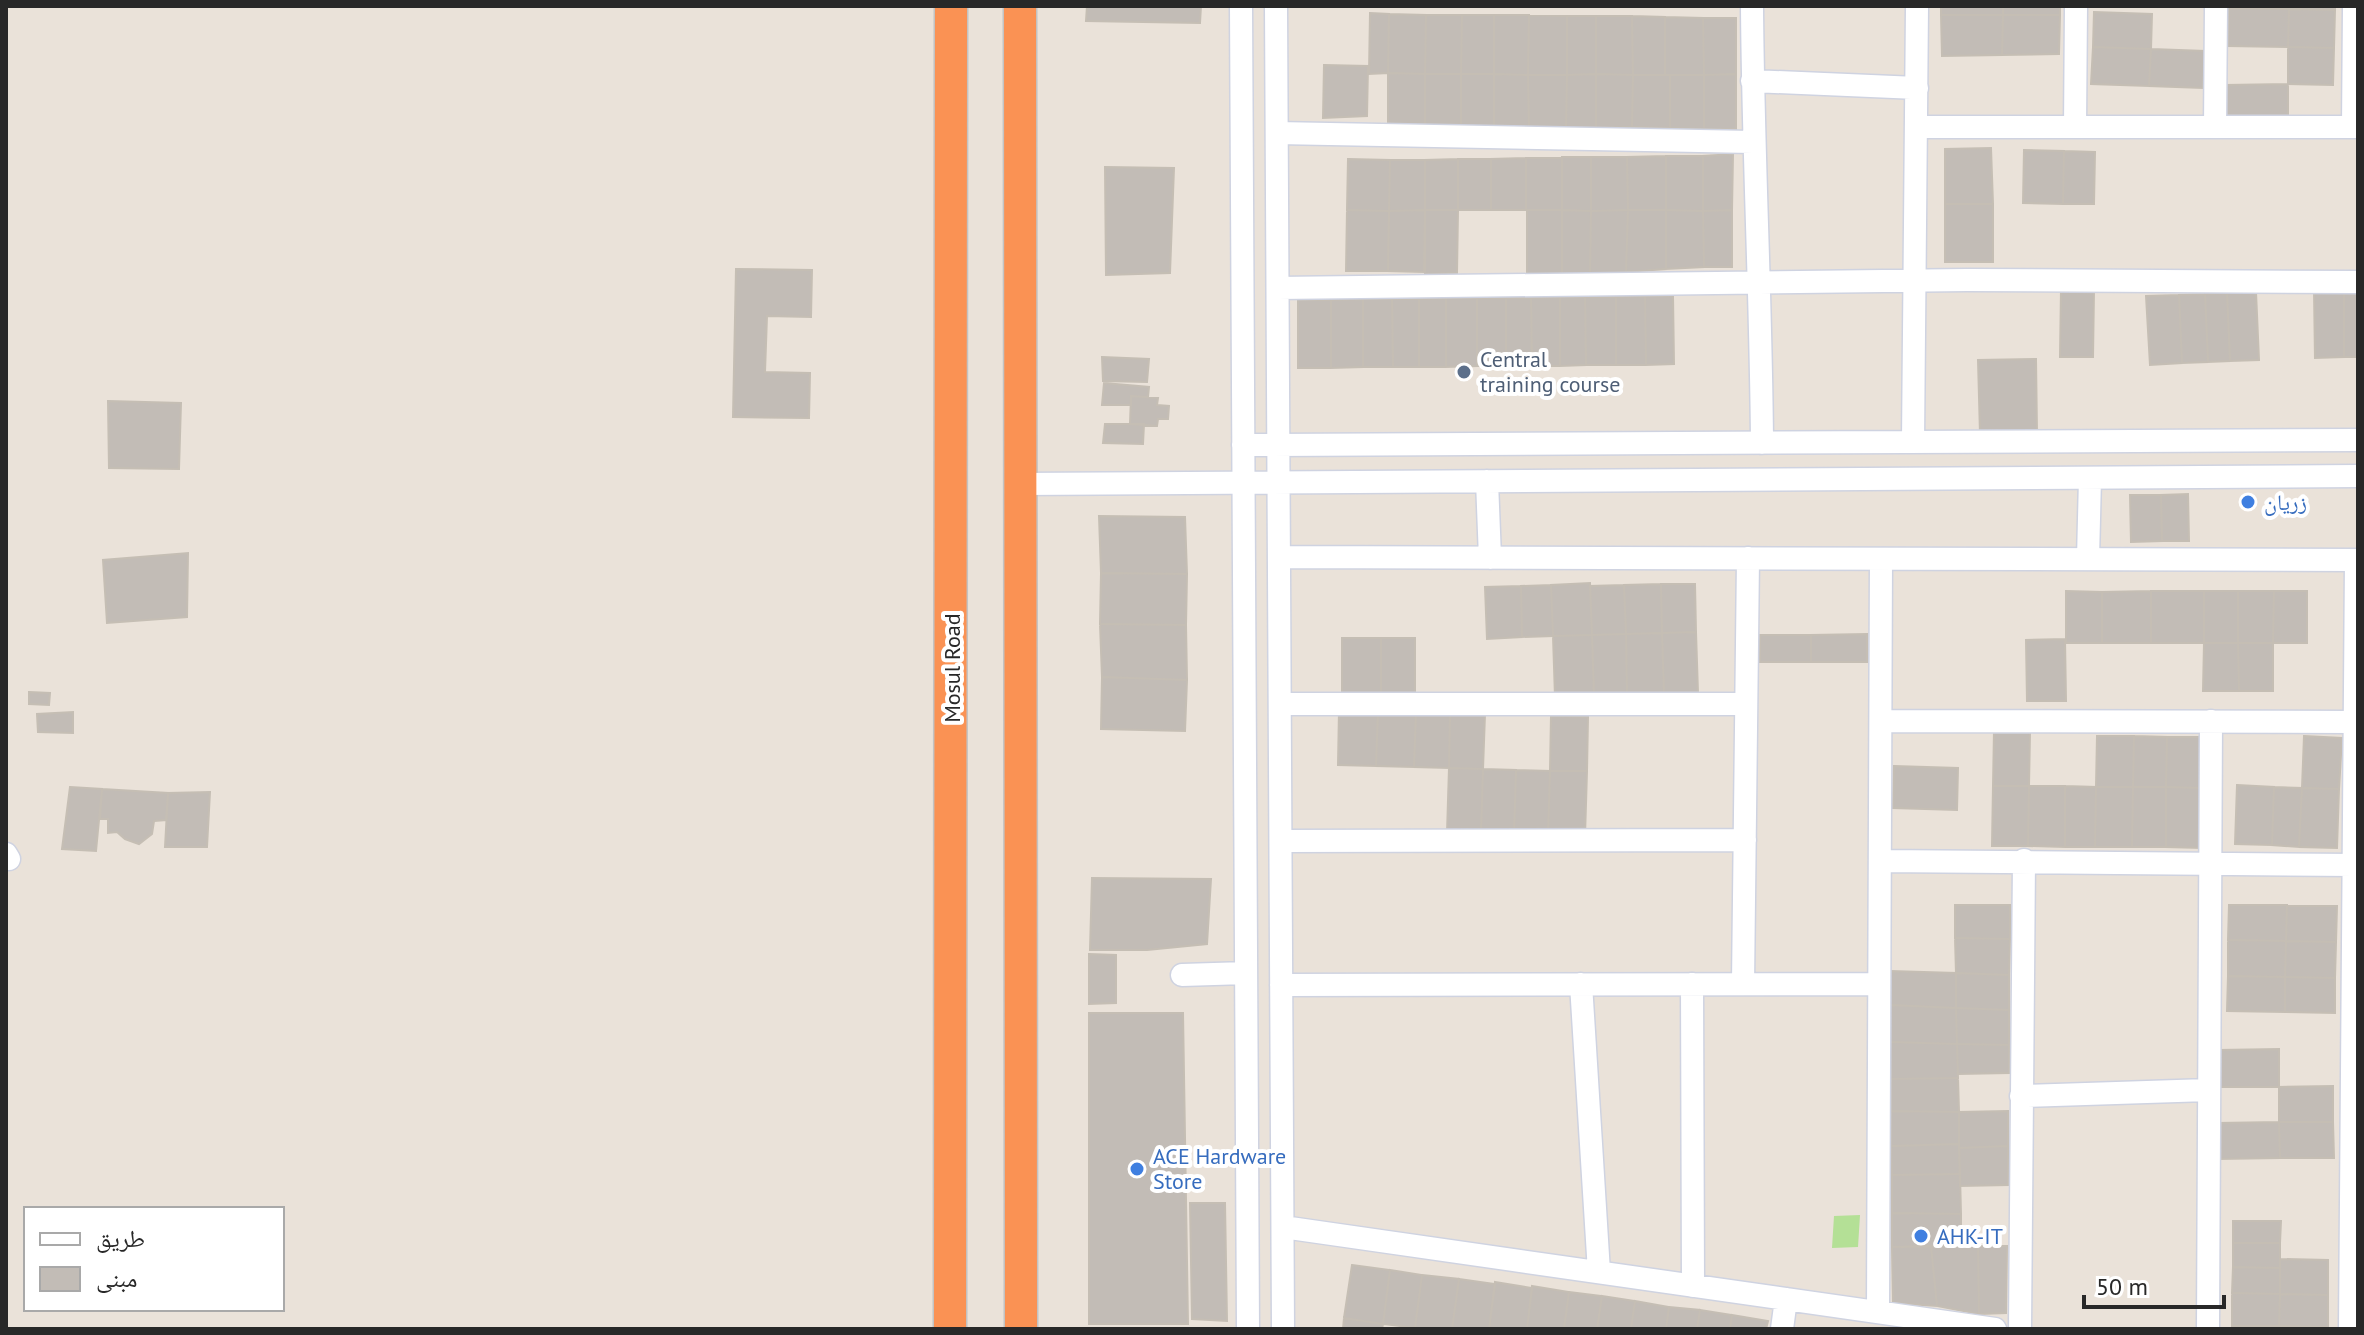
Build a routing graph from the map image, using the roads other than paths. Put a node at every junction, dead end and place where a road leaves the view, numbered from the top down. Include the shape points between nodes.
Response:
1 (1020, 6) edge
2 (1241, 6) edge
3 (1276, 6) edge
4 (1752, 6) edge
5 (1917, 6) edge
6 (2076, 6) edge
7 (2216, 6) edge
8 (2354, 6) edge
9 (948, 13) edge
10 (1752, 81) junction
11 (1917, 88) junction
12 (1916, 127) junction
13 (2075, 127) junction
14 (2215, 127) junction
15 (2355, 127) edge
16 (1277, 133) junction
17 (1753, 142) junction
18 (1914, 280) junction
19 (2358, 282) edge
20 (1761, 283) junction
21 (1278, 288) junction
22 (2358, 440) edge
23 (2050, 441) junction
24 (1913, 442) junction
25 (1762, 443) junction
26 (1243, 445) junction
27 (1278, 445) junction
28 (2358, 476) edge
29 (2050, 478) junction
30 (2090, 478) junction
31 (1487, 481) junction
32 (1279, 482) junction
33 (1244, 483) junction
34 (1020, 484) junction
35 (1279, 557) junction
36 (1490, 558) junction
37 (1748, 558) junction
38 (1881, 559) junction
39 (2088, 559) junction
40 (2357, 560) edge
41 (1280, 704) junction
42 (1746, 704) junction
43 (1881, 721) junction
44 (2211, 721) junction
45 (2355, 722) junction
46 (1745, 840) junction
47 (1281, 841) junction
48 (2024, 860) junction
49 (1880, 861) junction
50 (2210, 865) junction
51 (2354, 865) junction
52 (1281, 904) junction
53 (1246, 906) junction
54 (1246, 973) junction
55 (2355, 973) edge
56 (1182, 975) dead end
57 (1581, 984) junction
58 (1692, 984) junction
59 (1743, 984) junction
60 (1879, 984) junction
61 (1281, 985) junction
62 (2208, 1090) junction
63 (2021, 1096) junction
64 (1283, 1227) junction
65 (1599, 1272) junction
66 (1693, 1286) junction
67 (1786, 1299) junction
68 (1878, 1312) junction
69 (950, 1329) edge
70 (1021, 1329) edge
71 (1248, 1329) edge
72 (1283, 1329) edge
73 (1782, 1329) edge
74 (1995, 1329) edge
75 (2020, 1329) edge
76 (2208, 1329) edge
77 (2350, 1329) edge

1 - 34 highway
2 - 26 street
3 - 16 street
4 - 10 street
5 - 11 street
6 - 13 street
7 - 14 street
8 - 15 street
9 - 69 highway, Mosul Road
10 - 11 street
10 - 17 street
11 - 12 street
12 - 13 street
12 - 18 street
13 - 14 street
14 - 15 street
16 - 17 street
16 - 21 street
17 - 20 street
18 - 19 street
18 - 20 street
18 - 24 street
20 - 21 street
20 - 25 street
21 - 27 street
22 - 23 street
23 - 24 street
23 - 29 street
24 - 25 street
25 - 27 street
26 - 27 street
26 - 33 street
27 - 32 street
28 - 30 street
29 - 30 street
29 - 31 street
30 - 39 street
31 - 32 street
31 - 36 street
32 - 33 street
32 - 35 street
33 - 34 street
33 - 53 street
34 - 70 highway
35 - 36 street
35 - 41 street
36 - 37 street
37 - 38 street
37 - 42 street
38 - 39 street
38 - 43 street
39 - 40 street
40 - 45 street
41 - 42 street
41 - 47 street
42 - 46 street
43 - 44 street
43 - 49 street
44 - 45 street
44 - 50 street
45 - 51 street
46 - 47 street
46 - 59 street
47 - 52 street
48 - 49 street
48 - 50 street
48 - 63 street
49 - 60 street
50 - 51 street
50 - 62 street
51 - 55 street
52 - 53 street
52 - 61 street
53 - 54 street
54 - 56 street
54 - 71 street
55 - 77 street
57 - 58 street
57 - 61 street
57 - 65 street
58 - 59 street
58 - 66 street
59 - 60 street
60 - 68 street
61 - 64 street
62 - 63 street
62 - 76 street
63 - 75 street
64 - 65 street
64 - 72 street
65 - 66 street
66 - 67 street
67 - 68 street
67 - 73 street
68 - 74 street

